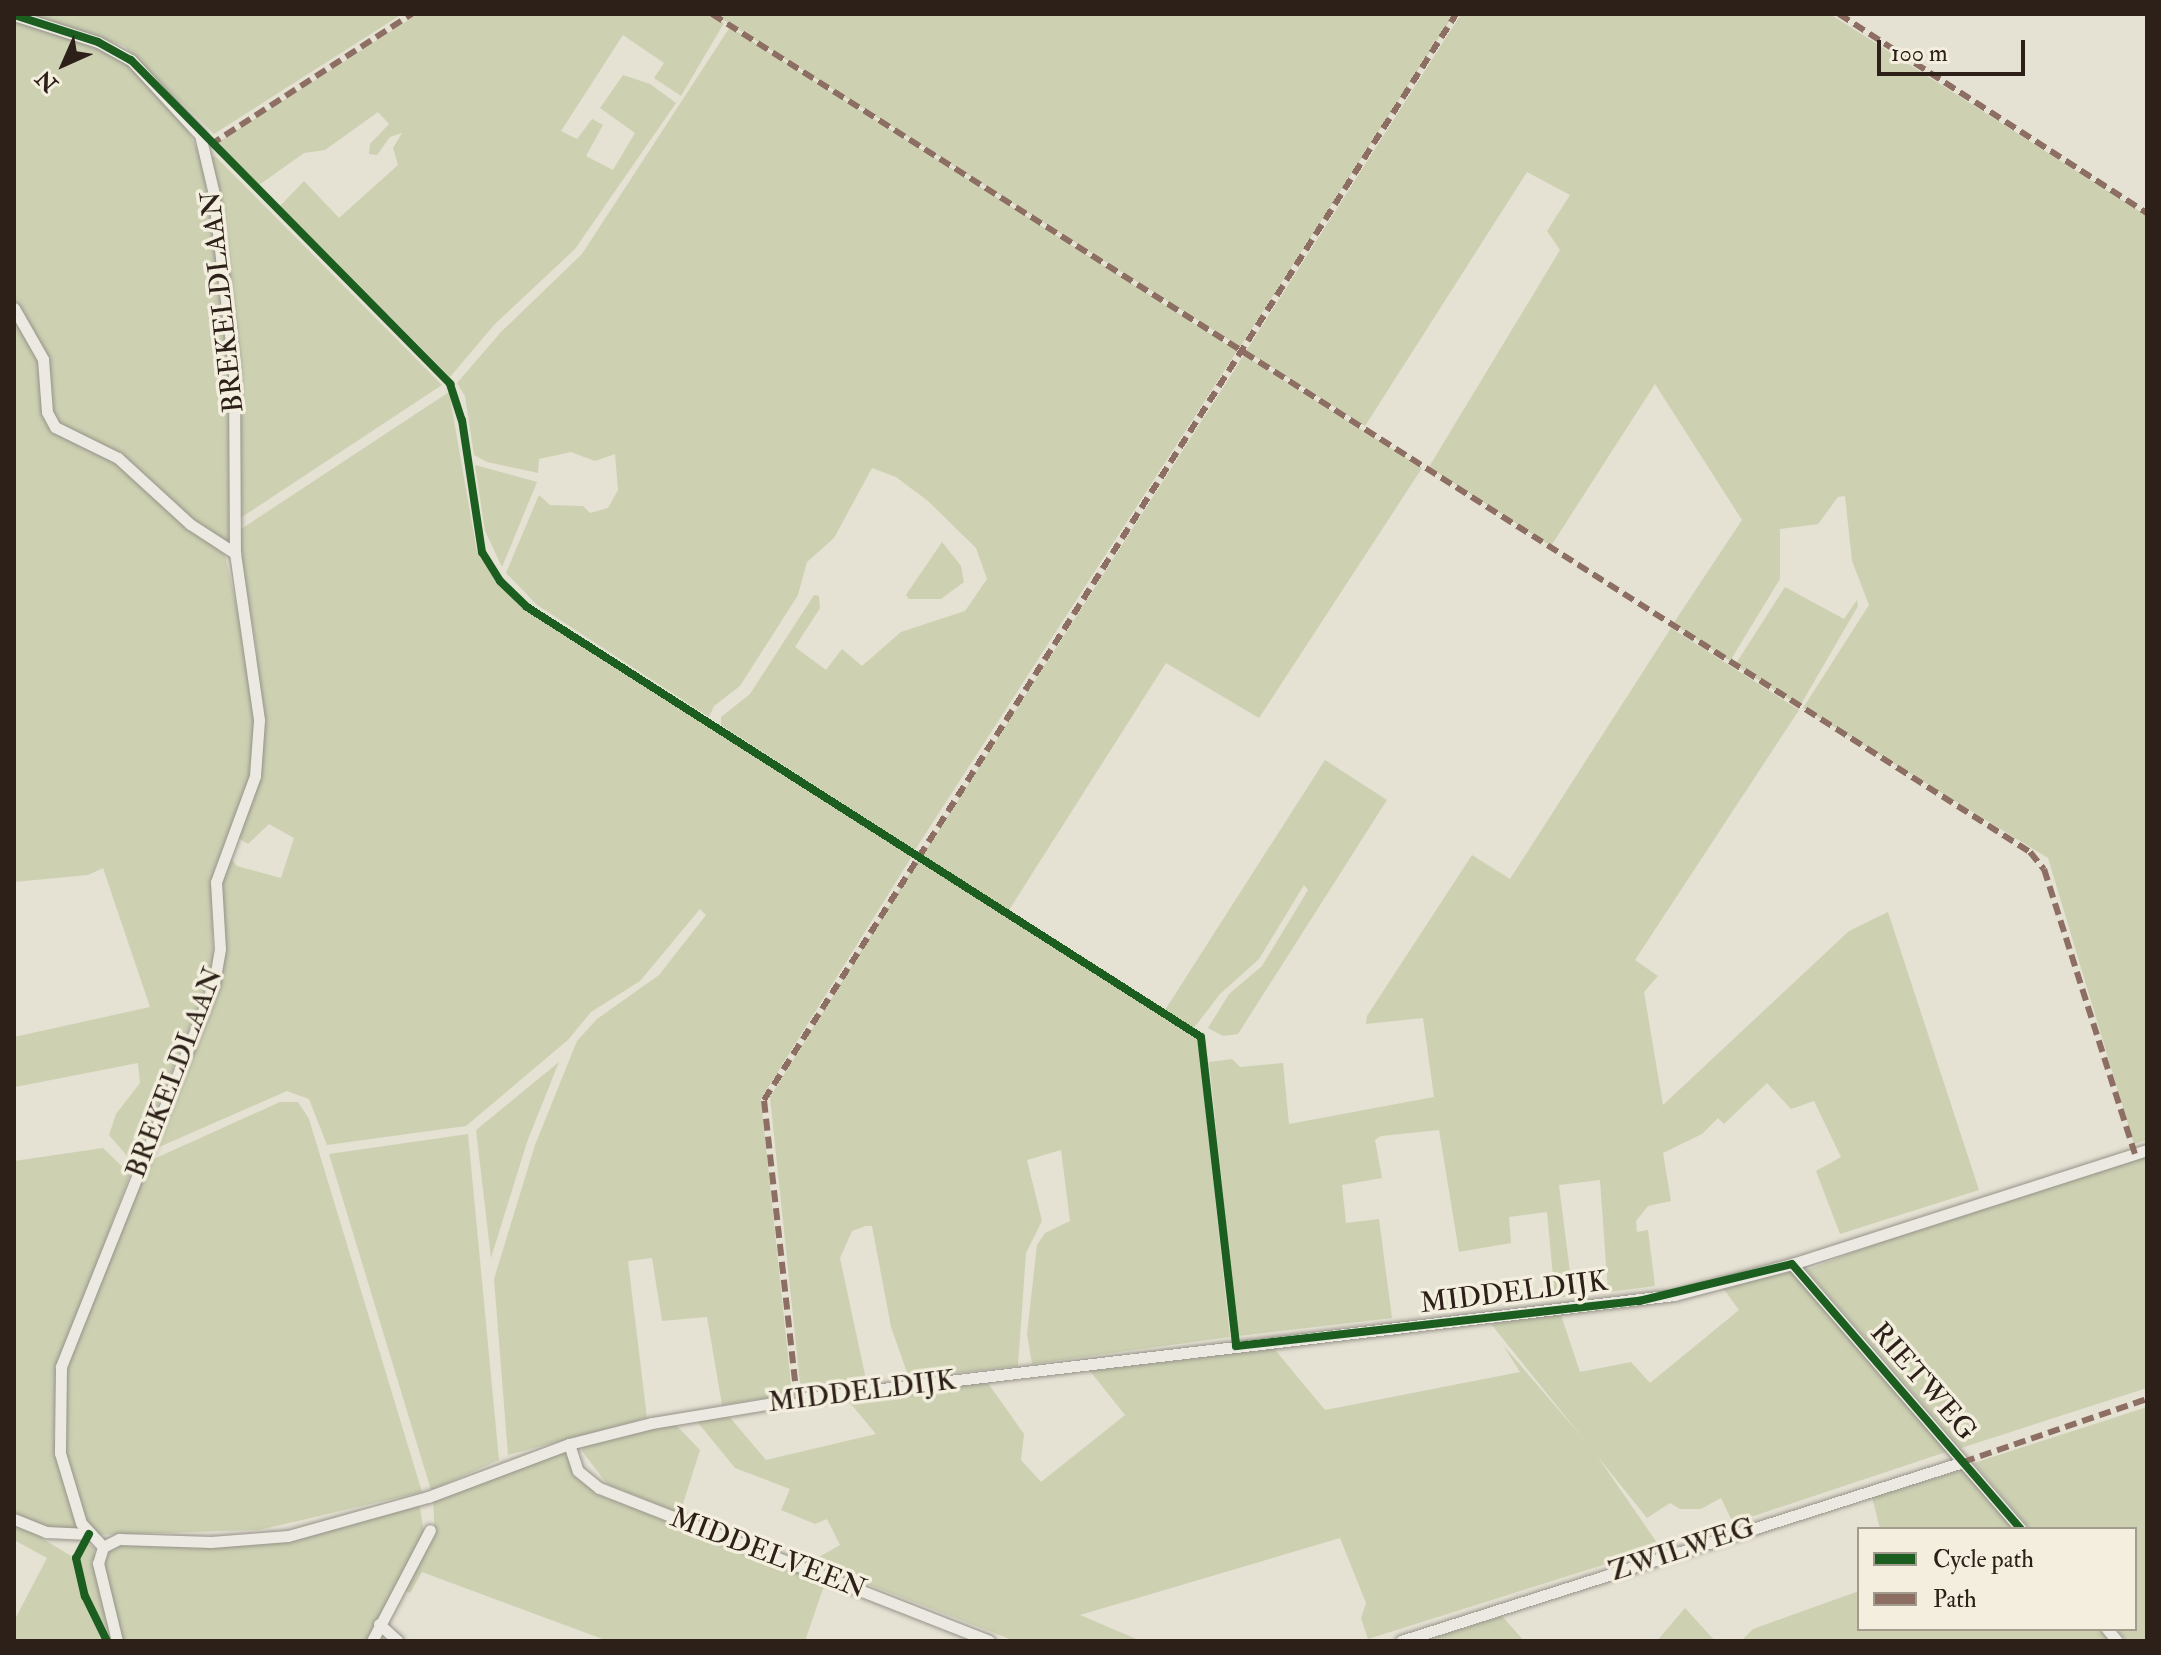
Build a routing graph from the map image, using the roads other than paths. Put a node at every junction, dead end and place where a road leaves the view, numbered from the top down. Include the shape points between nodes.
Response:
1 (14, 15) edge
2 (14, 308) edge
3 (235, 553) junction
4 (2147, 1150) edge
5 (1792, 1264) junction
6 (569, 1444) junction
7 (1963, 1462) junction
8 (14, 1519) edge
9 (2019, 1527) edge
10 (430, 1530) dead end
11 (89, 1534) junction
12 (103, 1547) junction
13 (379, 1624) junction
14 (117, 1641) edge
15 (372, 1641) edge
16 (398, 1641) edge
17 (989, 1641) edge
18 (1401, 1641) edge

1 - 3 street, BREKELDLAAN via 98,42 131,60 200,135 213,190 234,370
2 - 3 street via 43,359 47,412 55,427 118,458 190,524
3 - 11 street, BREKELDLAAN via 256,671 258,763 216,882 220,949 214,984 61,1367 60,1453
4 - 5 street, MIDDELDIJK
5 - 6 street, MIDDELDIJK via 1639,1301 797,1399 652,1423
5 - 7 street, RIETWEG
6 - 12 street, MIDDELDIJK via 428,1497 288,1536 211,1542 119,1539
6 - 17 street, MIDDELVEEN via 578,1471 599,1488
7 - 9 street, RIETWEG
7 - 18 street, ZWILWEG
8 - 11 street via 46,1532
10 - 13 street
11 - 12 street, BREKELDLAAN
12 - 14 street via 98,1563
13 - 15 street
13 - 16 street

